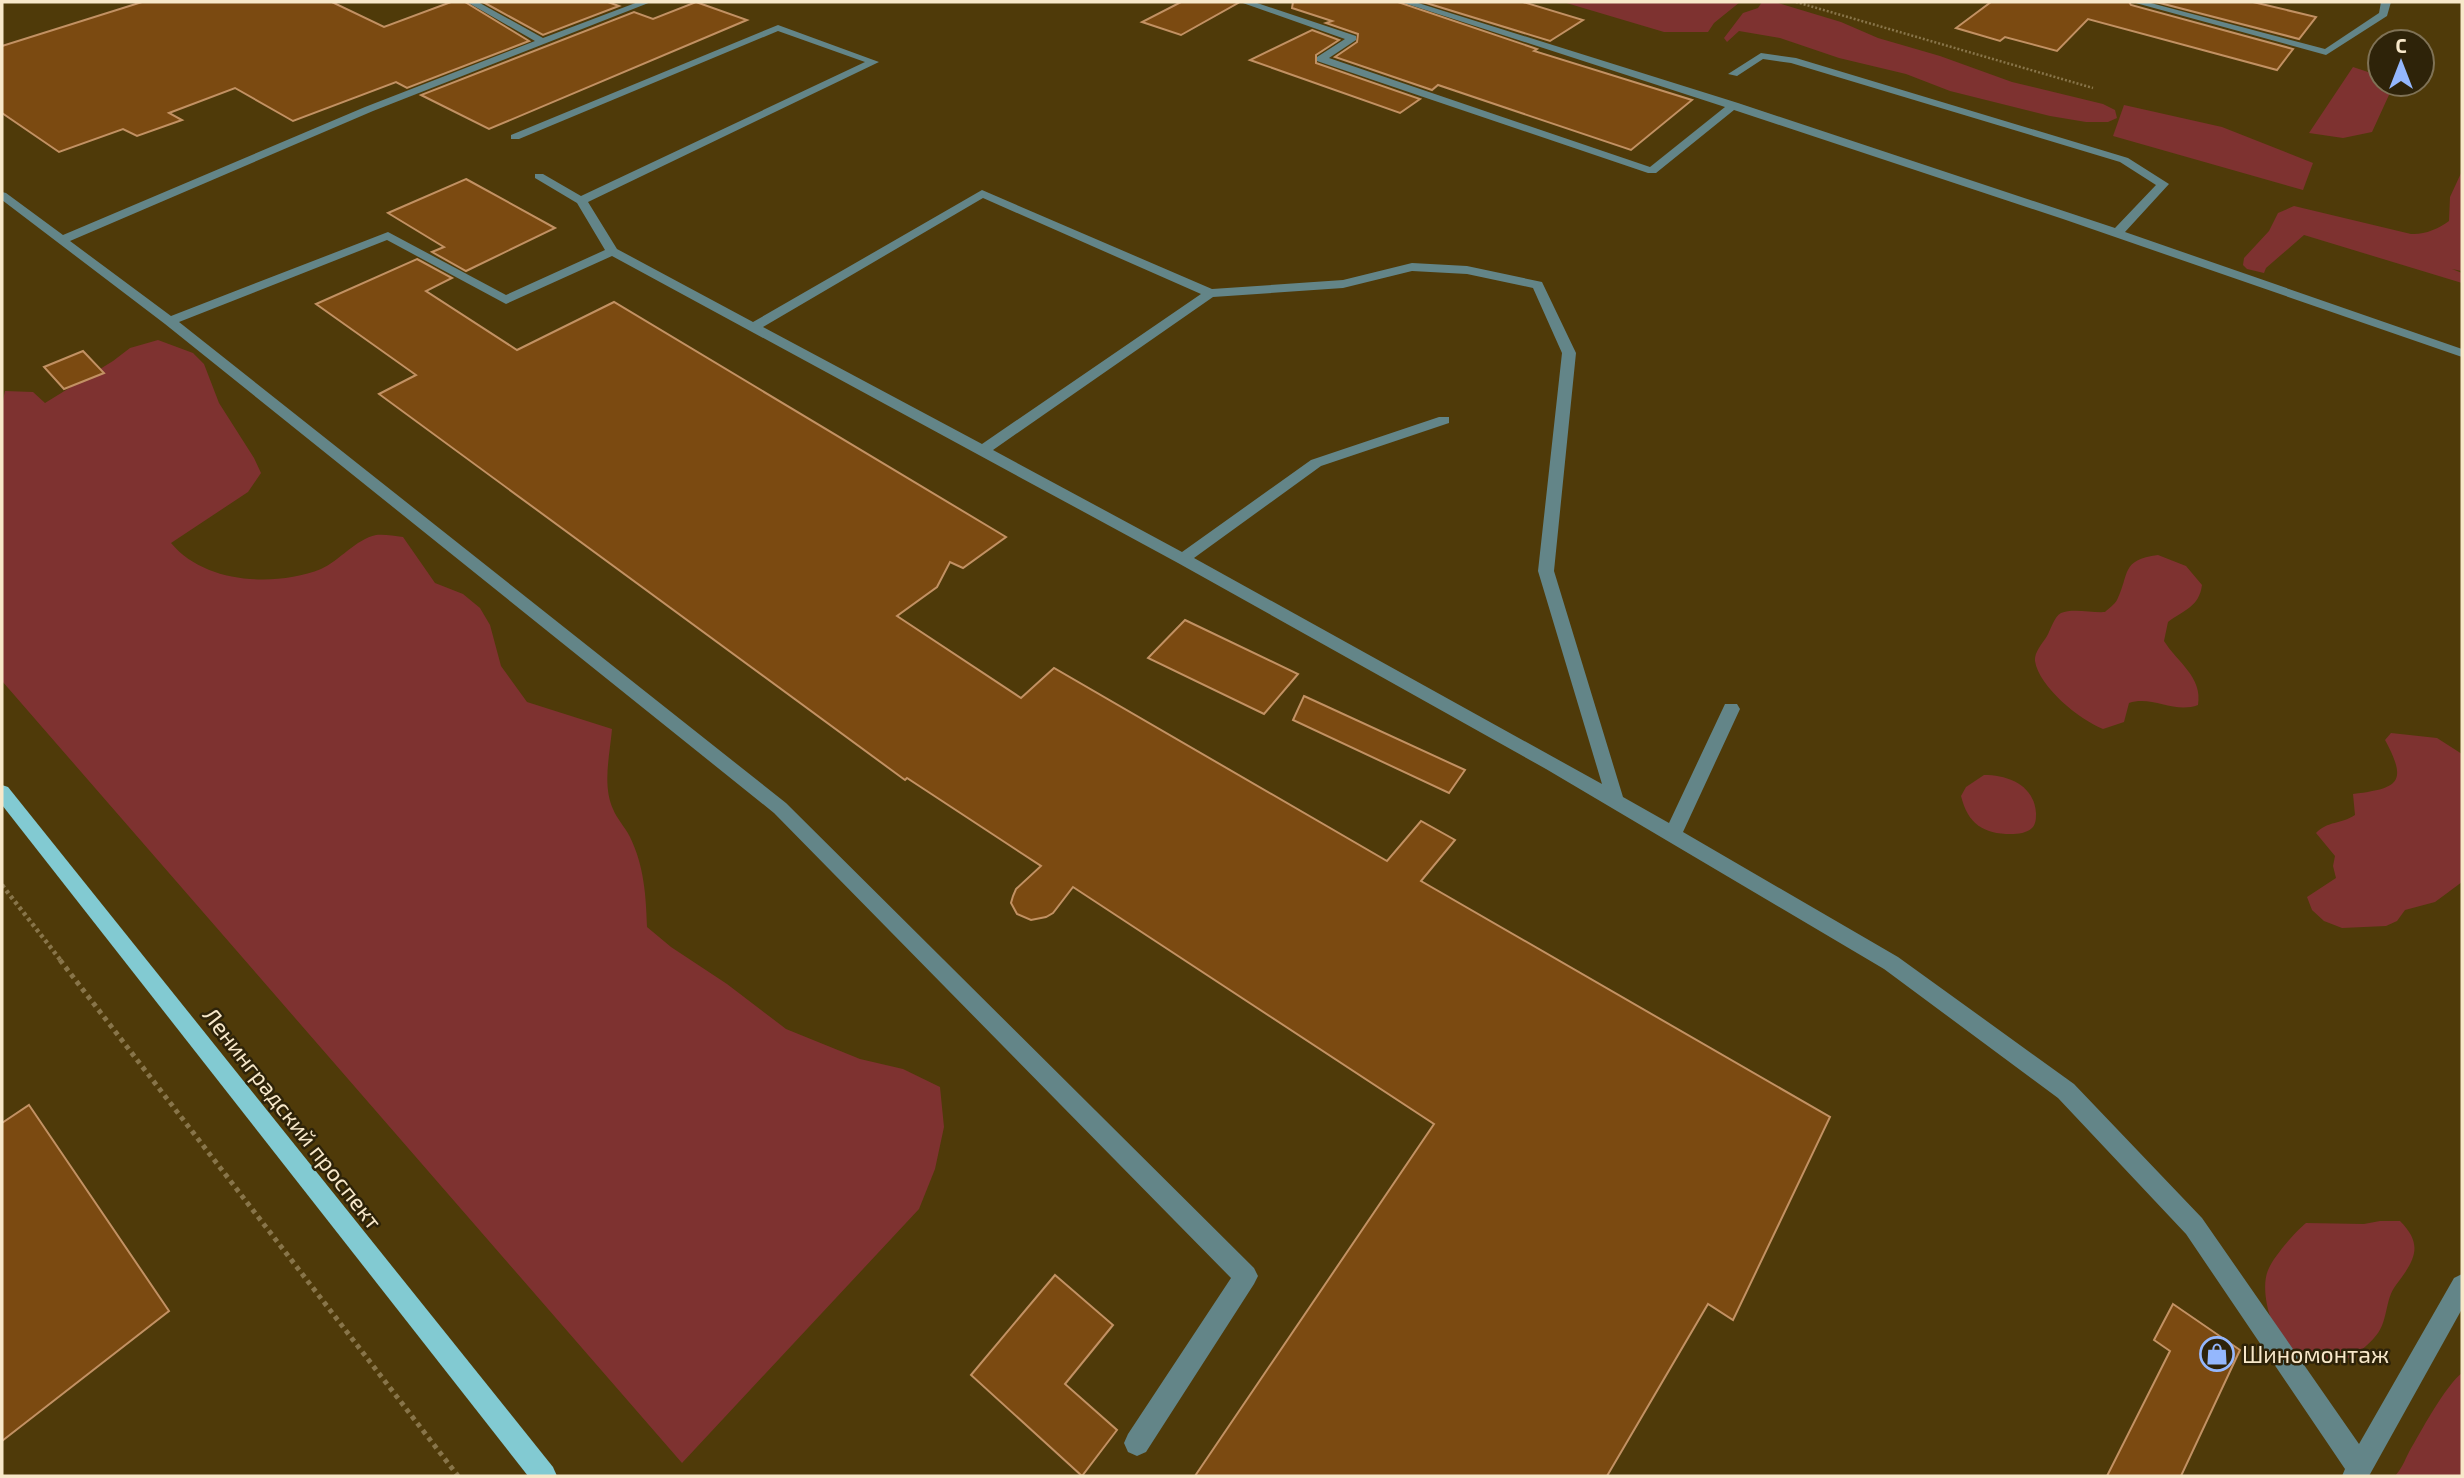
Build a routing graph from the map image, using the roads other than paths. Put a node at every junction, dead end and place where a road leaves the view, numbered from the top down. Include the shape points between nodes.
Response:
1 (472, 2) edge
2 (646, 2) edge
3 (1245, 2) edge
4 (1406, 2) edge
5 (2137, 2) edge
6 (2386, 2) edge
7 (542, 42) junction
8 (1733, 74) dead end
9 (1734, 105) junction
10 (515, 137) dead end
11 (539, 176) dead end
12 (2, 195) edge
13 (581, 201) junction
14 (2118, 232) junction
15 (64, 239) junction
16 (612, 251) junction
17 (1210, 293) junction
18 (170, 321) junction
19 (753, 327) junction
20 (2462, 353) edge
21 (1444, 420) dead end
22 (982, 451) junction
23 (1183, 559) junction
24 (1731, 709) dead end
25 (2, 792) edge
26 (1615, 799) junction
27 (1673, 834) junction
28 (2462, 1286) edge
29 (1137, 1443) dead end
30 (2358, 1472) edge
31 (544, 1476) edge

1 - 7 street
2 - 7 street
3 - 9 street via 1353,38 1321,59 1652,171
4 - 9 street
5 - 6 street via 2326,52 2385,14
7 - 15 street via 369,109
8 - 14 street via 1761,56 1792,60 2124,160 2163,184
9 - 14 street
10 - 13 street via 778,28 874,62
11 - 13 street
12 - 15 street
13 - 16 street
14 - 20 street
15 - 18 street
16 - 18 street via 506,300 388,236
16 - 19 street
17 - 19 street via 982,193
17 - 22 street
17 - 26 street via 1343,284 1412,267 1467,270 1538,285 1569,353 1546,571
18 - 29 street via 780,808 1246,1276
19 - 22 street
21 - 23 street via 1316,463
22 - 23 street
23 - 26 street
24 - 27 street
25 - 31 main road, Ленинградский проспект
26 - 27 street
27 - 30 street via 1891,963 2066,1091 2194,1226
28 - 30 street

